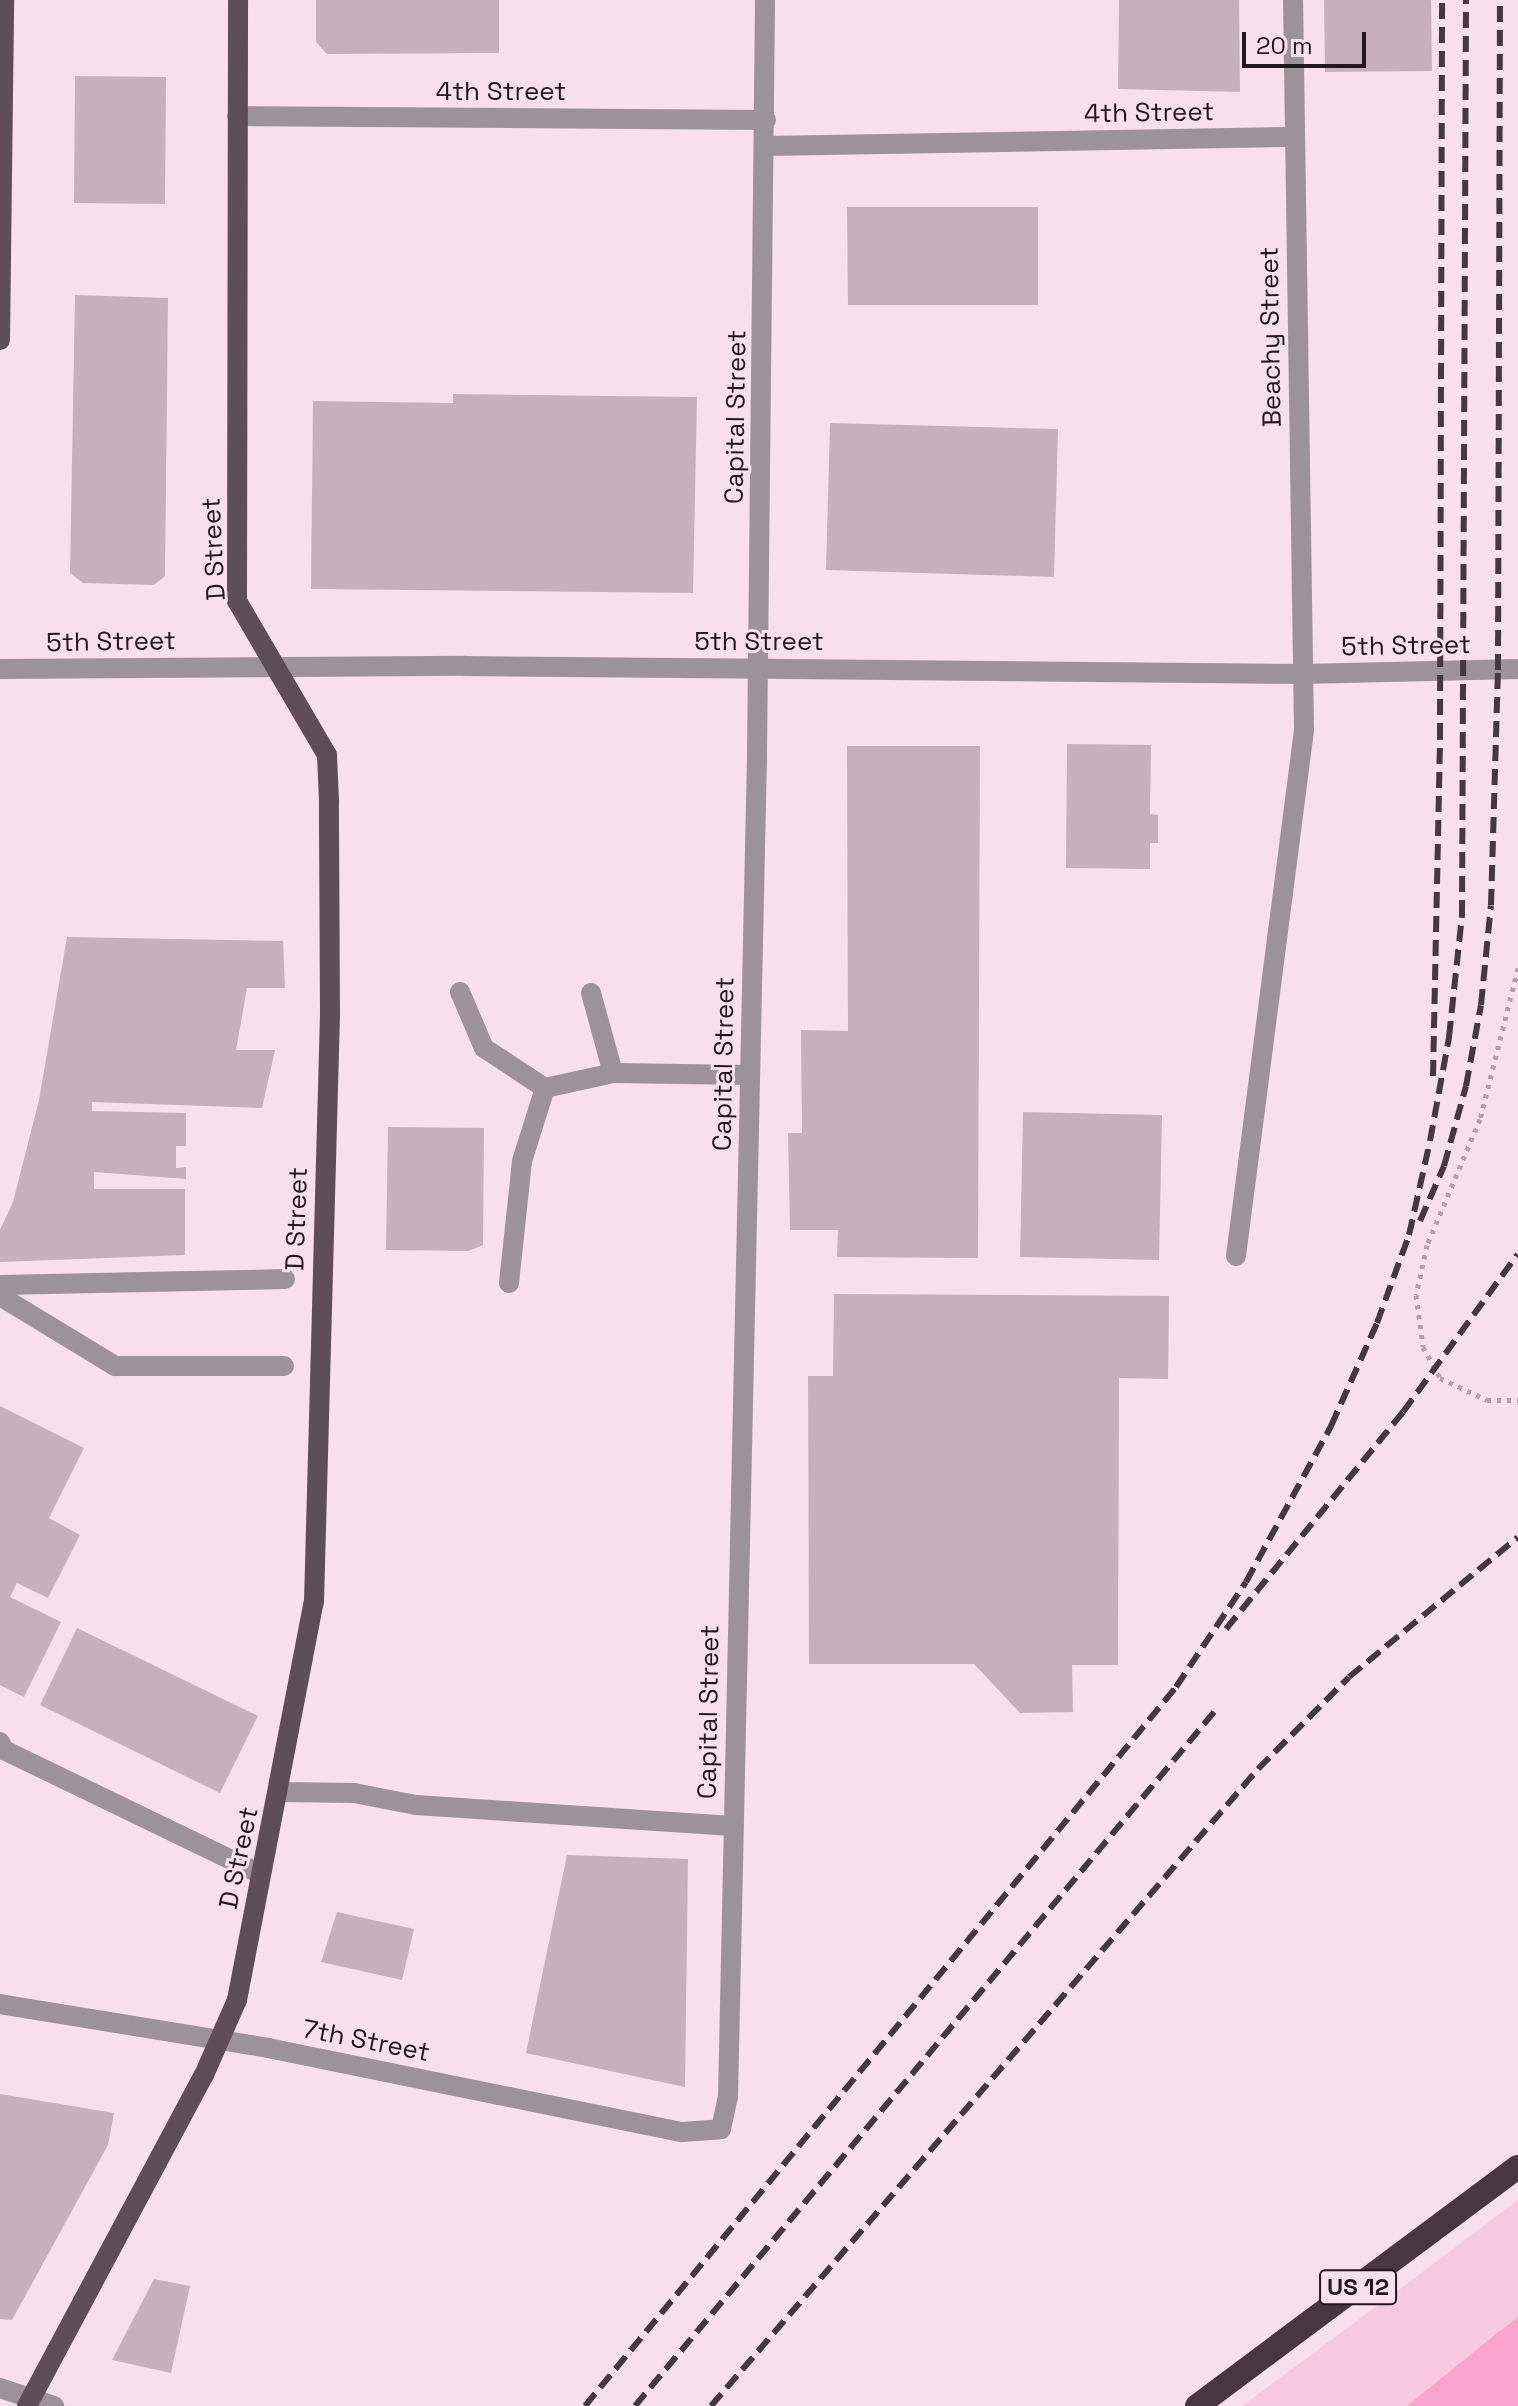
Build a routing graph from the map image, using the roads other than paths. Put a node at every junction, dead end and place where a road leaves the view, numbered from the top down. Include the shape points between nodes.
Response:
1 (4, 0) edge
2 (238, 0) edge
3 (765, 0) edge
4 (1293, 0) edge
5 (237, 116) junction
6 (766, 120) junction
7 (1293, 137) junction
8 (765, 146) junction
9 (0, 340) edge
10 (272, 667) junction
11 (759, 667) junction
12 (0, 669) edge
13 (1518, 669) edge
14 (1303, 674) junction
15 (460, 992) dead end
16 (591, 993) dead end
17 (613, 1073) junction
18 (750, 1075) junction
19 (545, 1088) junction
20 (1236, 1256) dead end
21 (285, 1279) dead end
22 (509, 1283) dead end
23 (0, 1285) edge
24 (0, 1296) edge
25 (284, 1366) dead end
26 (0, 1742) edge
27 (280, 1792) junction
28 (732, 1826) junction
29 (261, 1874) junction
30 (0, 2004) edge
31 (221, 2040) junction
32 (721, 2129) joint
33 (1518, 2167) edge
34 (0, 2388) edge
35 (29, 2402) edge
36 (54, 2406) edge
37 (1197, 2406) edge

1 - 9 main road
2 - 5 main road, D Street
3 - 6 street, Capital Street
4 - 7 street, Beachy Street
5 - 6 street, 4th Street
5 - 10 main road, D Street via 237,601
6 - 8 street, Capital Street
7 - 8 street, 4th Street
7 - 14 street, Beachy Street
8 - 11 street, Capital Street
10 - 11 street, 5th Street
10 - 12 street, 5th Street
10 - 27 main road, D Street via 327,755 329,801 330,1013 314,1602
11 - 14 street, 5th Street
11 - 18 street, Capital Street
13 - 14 street, 5th Street
14 - 20 street, Beachy Street via 1304,730
15 - 19 street via 484,1048
16 - 17 street
17 - 18 street
17 - 19 street
18 - 28 street, Capital Street
19 - 22 street via 522,1161
21 - 23 street
24 - 25 street via 115,1366
26 - 29 street via 4,1750
27 - 28 street via 354,1793 431,1807
27 - 29 main road, D Street
28 - 32 street, Capital Street via 728,2097
29 - 31 main road, D Street via 237,2000
30 - 31 street, 7th Street
31 - 32 street, 7th Street via 682,2132
31 - 35 main road, D Street
33 - 37 highway, US 12
34 - 35 street
35 - 36 street

